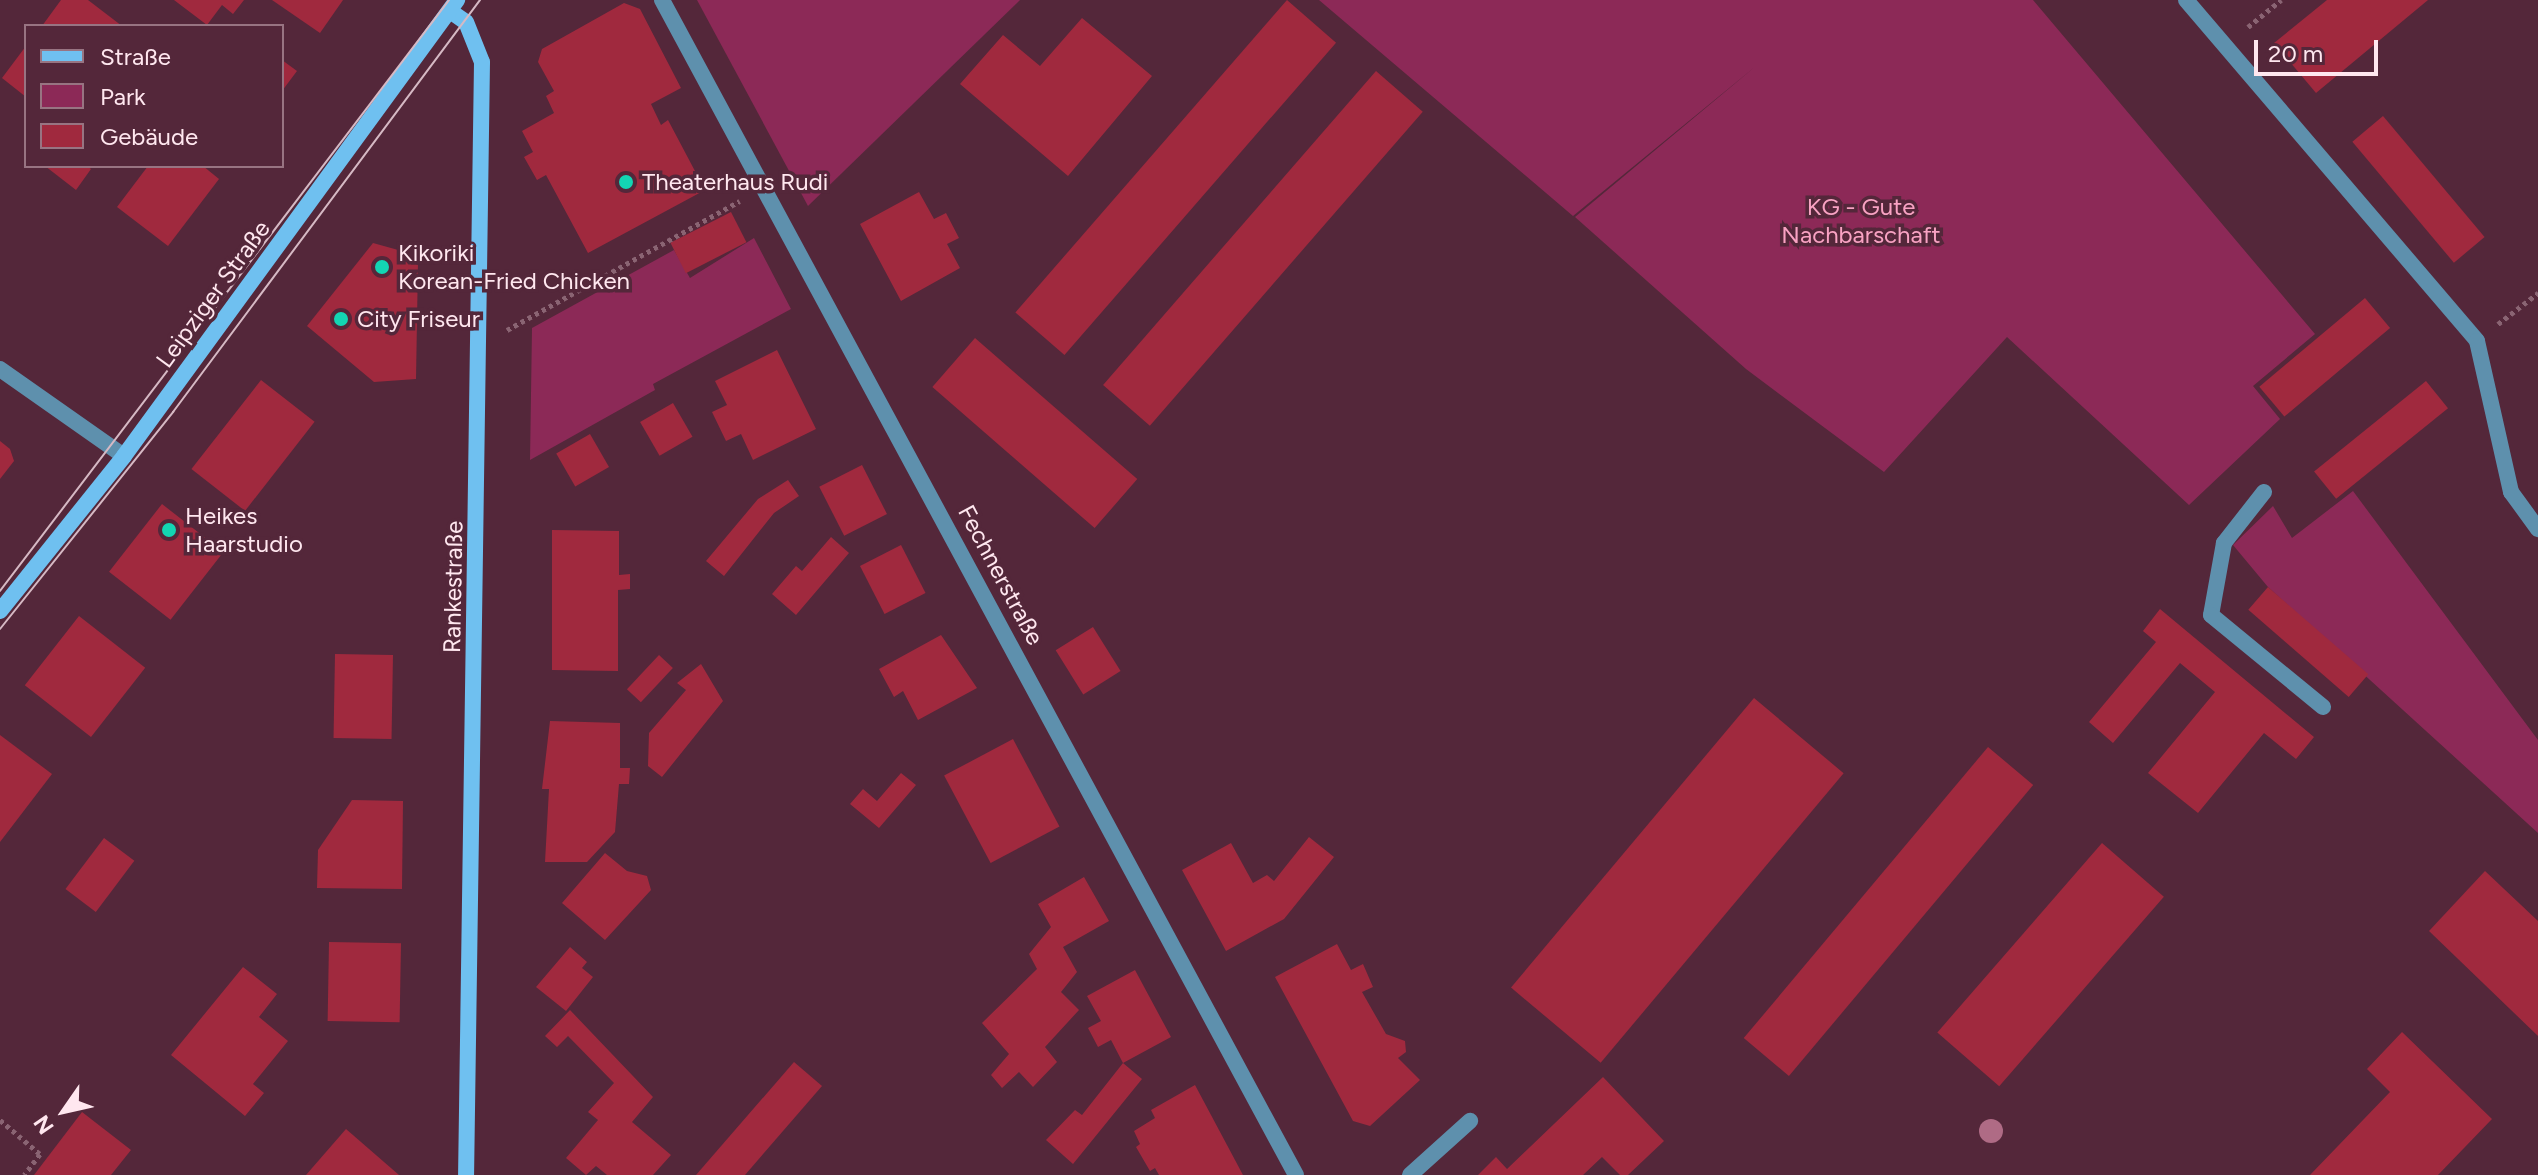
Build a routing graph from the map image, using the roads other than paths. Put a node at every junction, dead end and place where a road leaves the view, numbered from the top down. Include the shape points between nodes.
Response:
1 (662, 0) edge
2 (2186, 0) edge
3 (454, 6) edge
4 (0, 369) edge
5 (124, 456) junction
6 (2264, 492) dead end
7 (2538, 529) edge
8 (0, 611) edge
9 (2323, 707) dead end
10 (1470, 1121) dead end
11 (466, 1175) edge
12 (1296, 1175) edge
13 (1410, 1175) edge

1 - 12 street, Fechnerstraße
2 - 7 street via 2477,341 2511,492
3 - 5 street, Leipziger Straße
3 - 11 street, Rankestraße via 482,62
4 - 5 street
5 - 8 street, Leipziger Straße
6 - 9 street via 2224,543 2211,615
10 - 13 street

